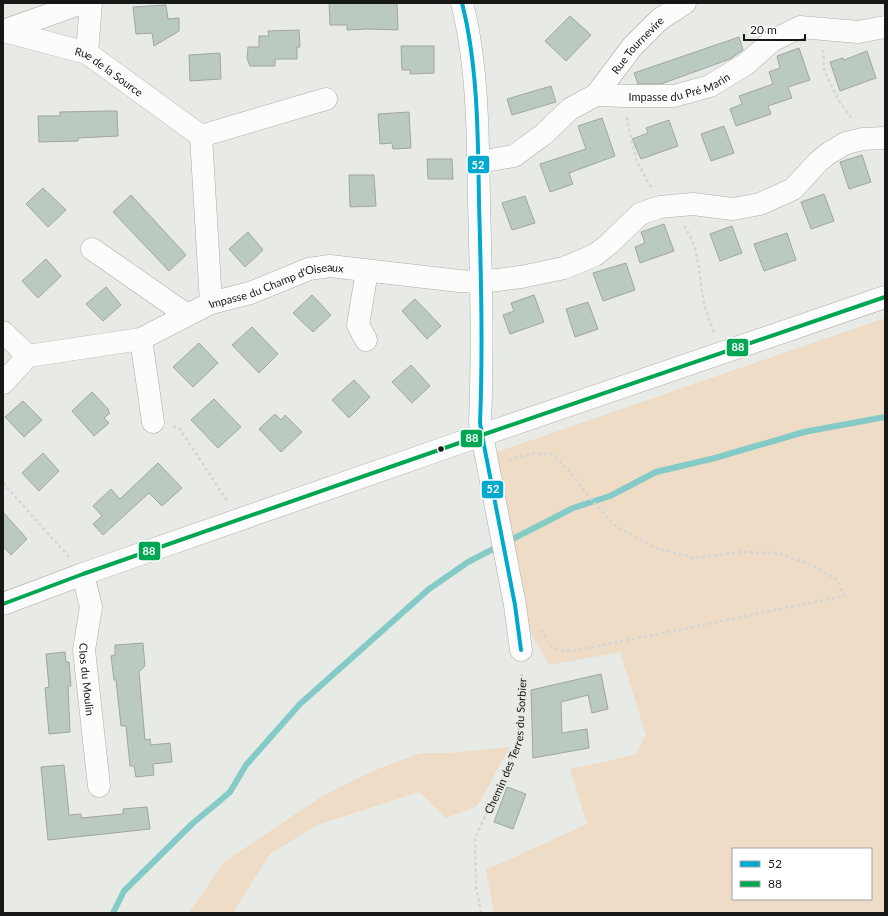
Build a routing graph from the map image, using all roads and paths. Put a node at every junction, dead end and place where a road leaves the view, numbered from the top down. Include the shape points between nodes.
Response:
1 (82, 3) edge
2 (91, 3) edge
3 (462, 3) edge
4 (684, 3) edge
5 (885, 27) edge
6 (826, 29) junction
7 (4, 31) edge
8 (87, 53) junction
9 (596, 95) junction
10 (326, 99) dead end
11 (201, 136) junction
12 (876, 138) edge
13 (479, 162) junction
14 (92, 248) dead end
15 (367, 271) junction
16 (481, 282) junction
17 (885, 297) edge
18 (211, 303) junction
19 (188, 315) junction
20 (3, 332) edge
21 (141, 339) junction
22 (366, 340) dead end
23 (28, 356) junction
24 (3, 383) edge
25 (153, 422) joint
26 (482, 435) junction
27 (487, 466) junction
28 (3, 483) edge
29 (237, 520) junction
30 (84, 574) junction
31 (3, 604) edge
32 (538, 627) dead end
33 (521, 650) joint
34 (99, 786) dead end
35 (481, 913) edge

1 - 7 street
2 - 8 street
3 - 13 street via 468,24 474,70
4 - 9 street, Rue Tournevire via 660,19 632,47
5 - 6 street, Impasse du Pré Marin via 858,32
6 - 9 street, Impasse du Pré Marin via 800,27 772,41 746,64 710,86 674,96
6 - 12 path via 823,40 824,70 839,101
7 - 8 street, Rue de la Source
8 - 11 street, Rue de la Source
9 - 13 street via 570,109 544,134 514,156
10 - 11 street
11 - 18 street
12 - 16 street via 846,144 829,153 793,189 760,204 733,209 693,204 660,207 640,214 595,255 564,268
13 - 16 street
14 - 19 street
15 - 16 street, Impasse du Champ d'Oiseaux
15 - 18 street, Impasse du Champ d'Oiseaux via 330,266 309,269 250,293
15 - 22 street via 358,325
16 - 26 street
17 - 26 street
18 - 19 street, Impasse du Champ d'Oiseaux
19 - 21 street, Impasse du Champ d'Oiseaux
20 - 23 street
21 - 23 street, Impasse du Champ d'Oiseaux
21 - 25 street
23 - 24 street
25 - 29 path via 179,428 231,506
26 - 27 street
26 - 29 street
27 - 32 path via 533,453 552,454 614,525 653,547 694,558 740,552 778,554 816,566 837,580 844,596 579,650 561,651 552,647
27 - 33 street via 515,605
28 - 30 path
29 - 30 street
30 - 31 street
30 - 34 street, Clos du Moulin via 91,607 84,650
33 - 35 path, Chemin des Terres du Sorbier via 522,681 518,741 475,838 476,886

